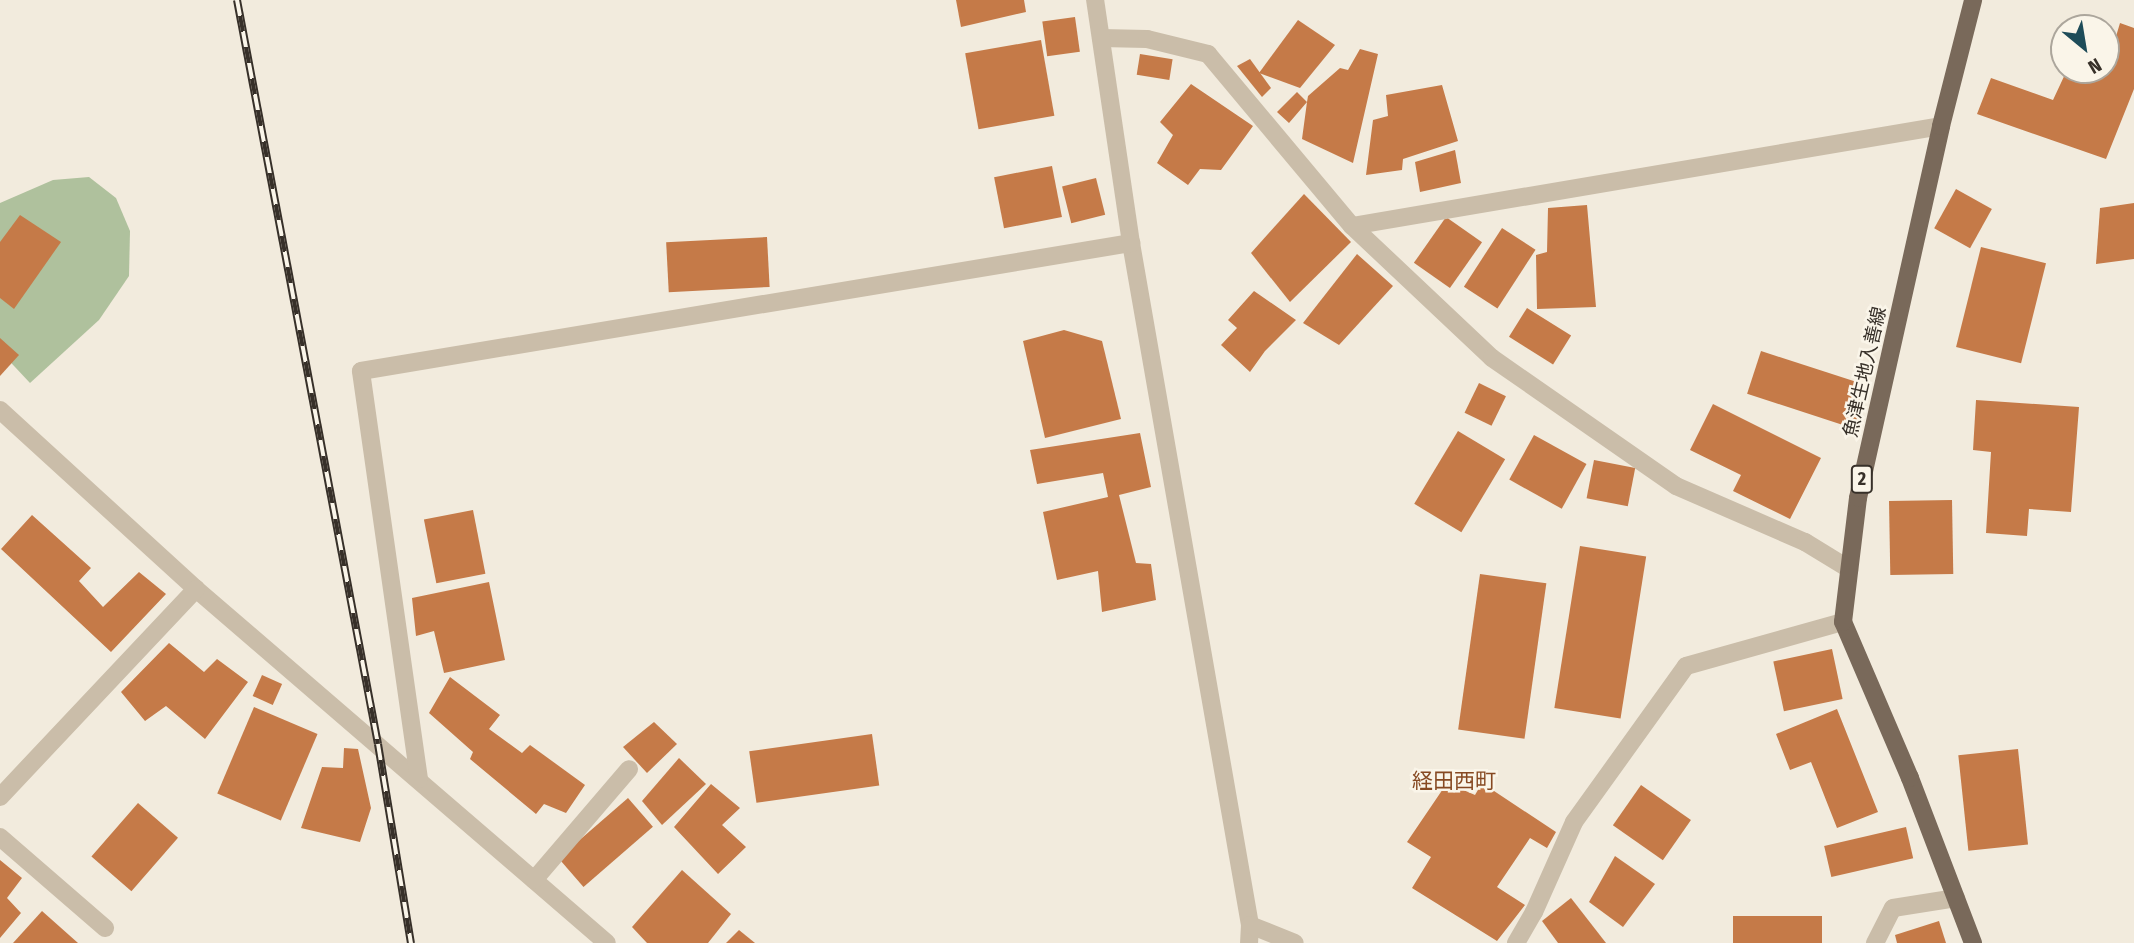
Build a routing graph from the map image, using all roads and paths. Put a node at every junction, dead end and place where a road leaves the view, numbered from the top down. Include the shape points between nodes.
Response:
1 (1095, 0) edge
2 (1973, 0) edge
3 (1101, 38) junction
4 (1941, 126) junction
5 (1352, 226) junction
6 (1131, 243) junction
7 (0, 410) edge
8 (1849, 569) junction
9 (196, 589) junction
10 (1843, 622) junction
11 (629, 769) dead end
12 (419, 779) junction
13 (0, 797) edge
14 (0, 837) edge
15 (534, 880) junction
16 (1956, 898) junction
17 (1250, 925) junction
18 (105, 928) dead end
19 (607, 943) edge
20 (1249, 943) edge
21 (1295, 943) edge
22 (1516, 943) edge
23 (1875, 943) edge
24 (1973, 943) edge

1 - 3 street
2 - 4 main road, 魚津生地入善線 / 2
3 - 5 street via 1147,39 1208,54
3 - 6 street
4 - 5 street
4 - 8 main road, 魚津生地入善線 / 2 via 1858,498
5 - 8 street via 1492,358 1676,486 1805,542
6 - 12 street via 361,371
6 - 17 street
7 - 9 street
8 - 10 main road, 魚津生地入善線 / 2
9 - 12 street
9 - 13 street
10 - 16 main road, 魚津生地入善線 / 2
10 - 22 street via 1686,666 1574,822
11 - 15 street
12 - 15 street
14 - 18 street
15 - 19 street
16 - 23 street via 1893,908
16 - 24 main road, 魚津生地入善線 / 2
17 - 20 street
17 - 21 street

